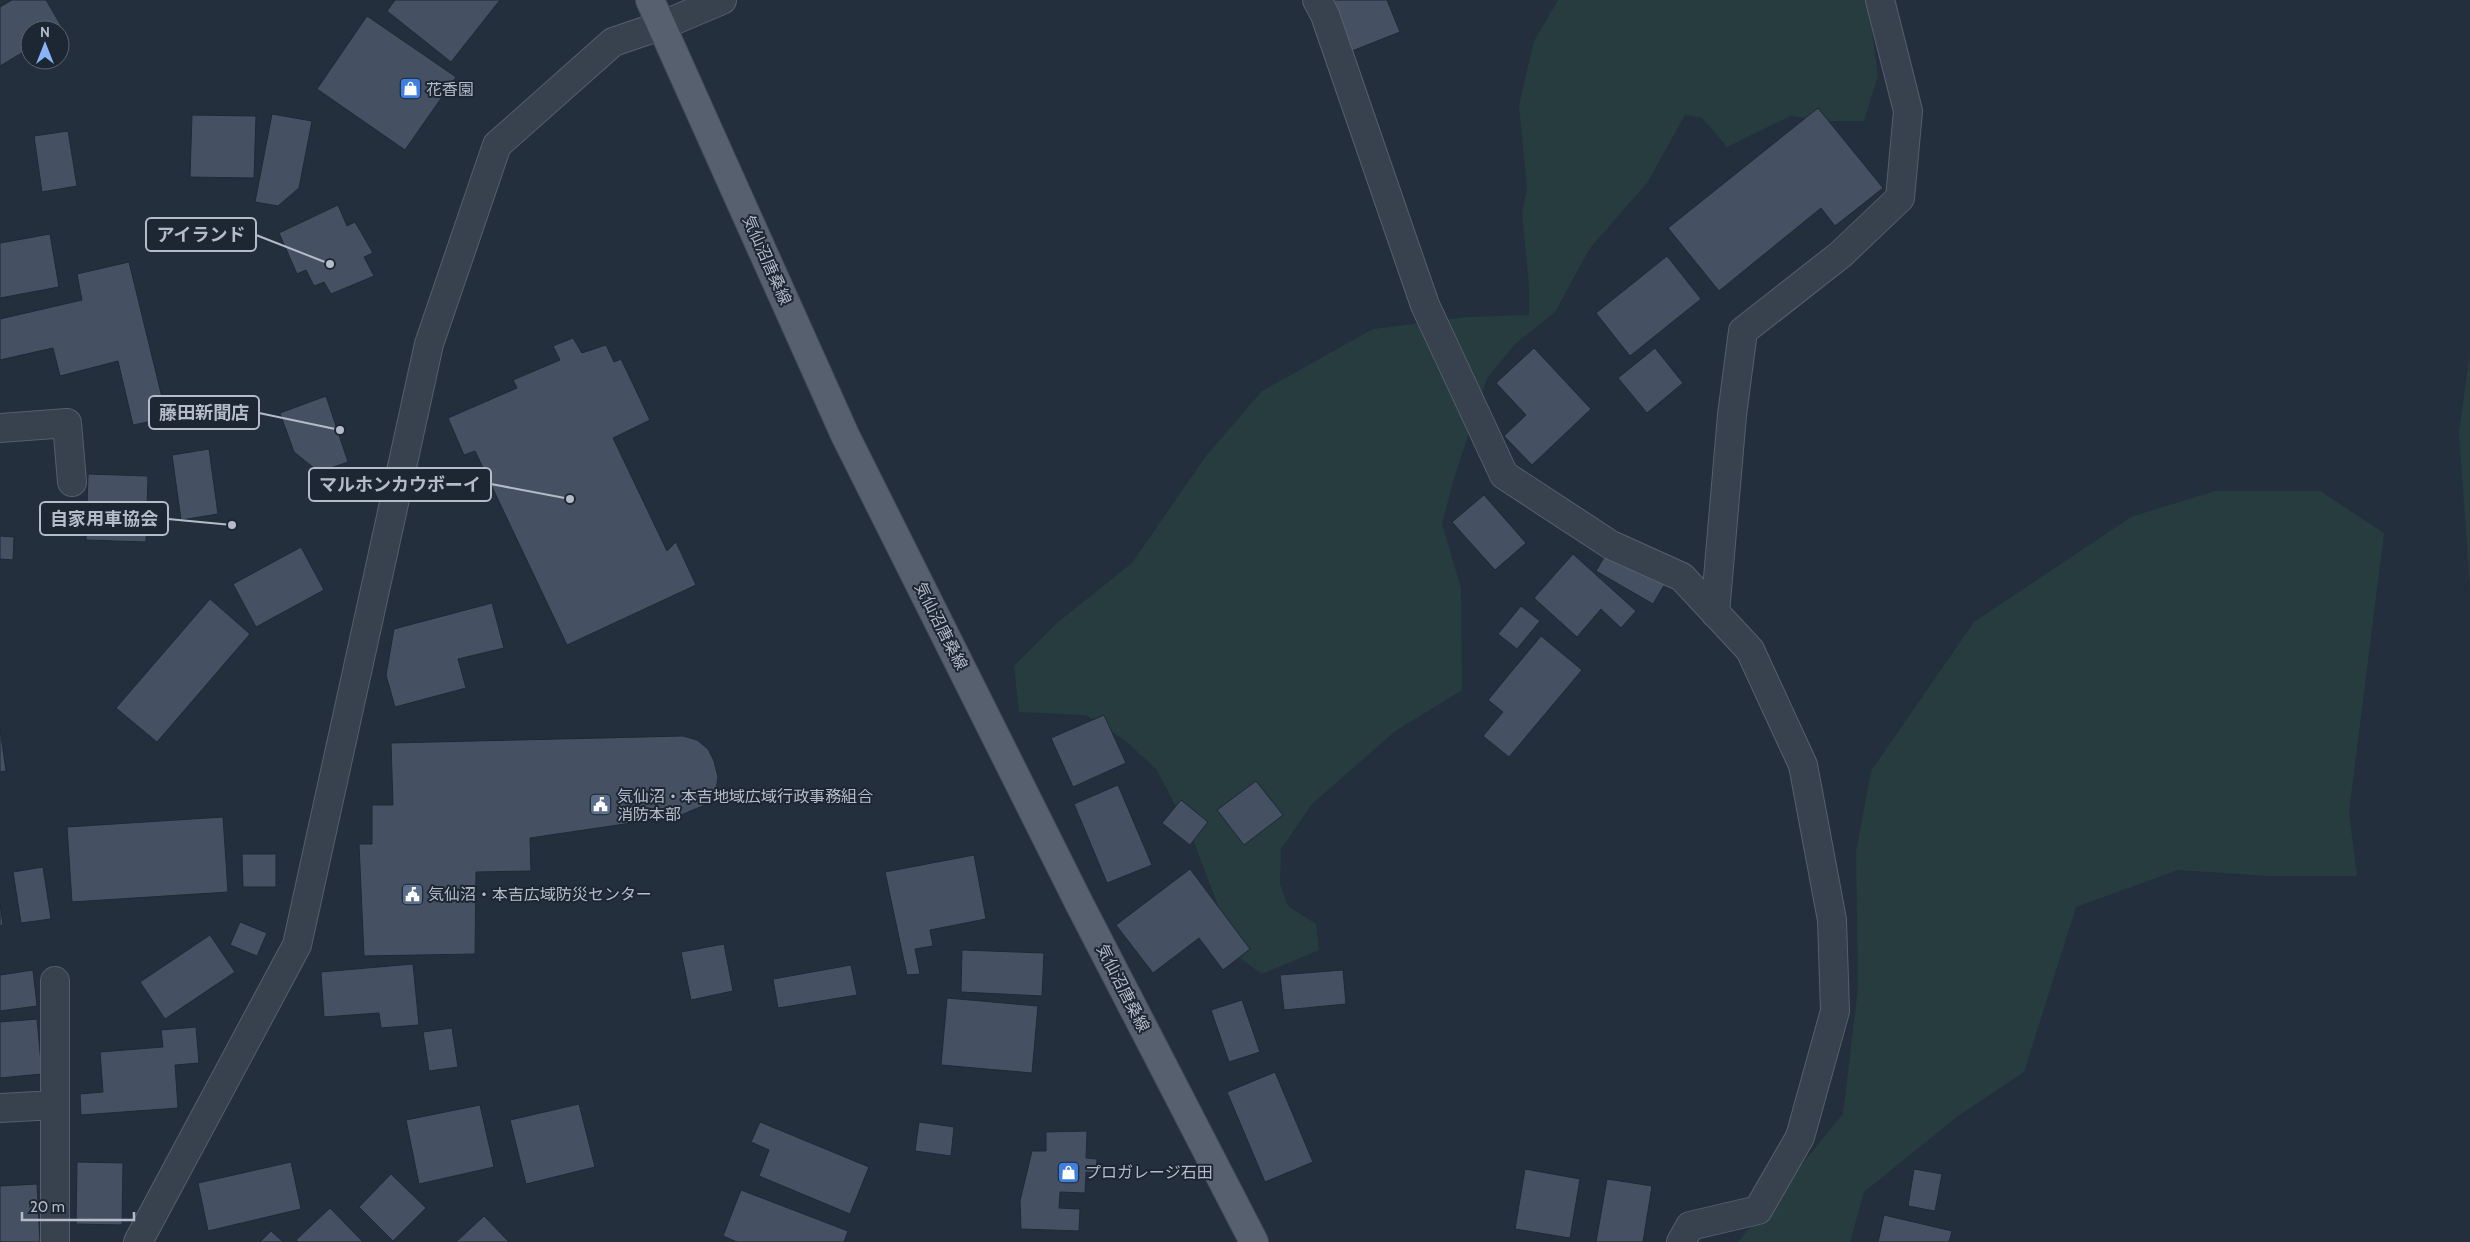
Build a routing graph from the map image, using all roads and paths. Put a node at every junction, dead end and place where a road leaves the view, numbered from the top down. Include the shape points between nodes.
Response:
1 (650, 0) edge
2 (722, 0) edge
3 (1317, 0) edge
4 (1880, 0) edge
5 (663, 25) junction
6 (0, 428) edge
7 (72, 482) dead end
8 (1715, 612) junction
9 (55, 981) dead end
10 (55, 1105) junction
11 (0, 1108) edge
12 (55, 1242) edge
13 (138, 1242) edge
14 (1254, 1242) edge
15 (1681, 1242) edge

1 - 5 main road, 気仙沼唐桑線
2 - 5 street
3 - 8 street via 1325,15 1425,305 1504,475 1612,546 1682,577
4 - 8 street via 1908,111 1900,198 1840,256 1743,331 1732,415
5 - 13 street via 613,42 497,145 429,344 297,945
5 - 14 main road, 気仙沼唐桑線 via 845,435 1079,903
6 - 7 street via 67,423
8 - 15 street via 1750,650 1803,765 1832,920 1835,1012 1800,1137 1758,1210 1690,1226
9 - 10 street
10 - 11 street
10 - 12 street

